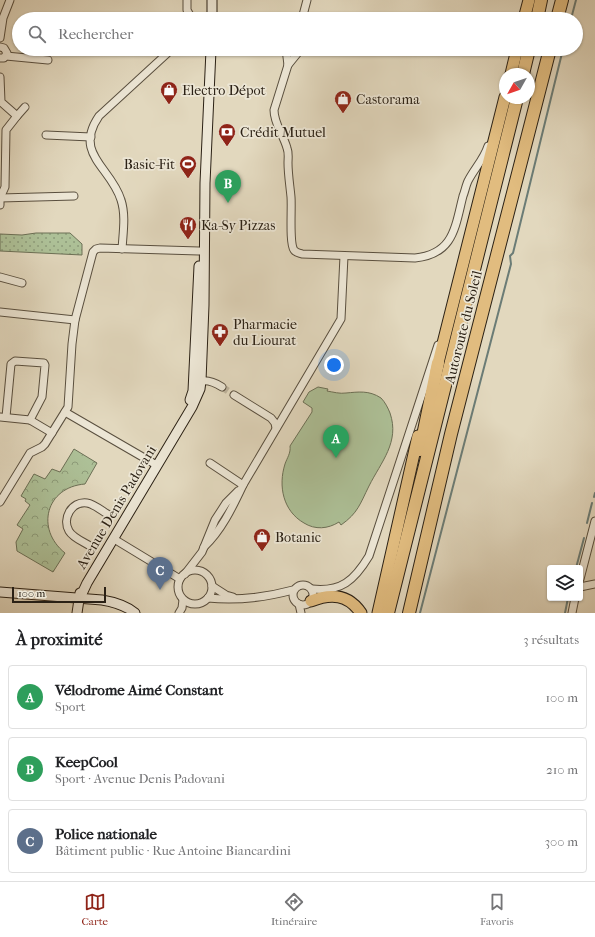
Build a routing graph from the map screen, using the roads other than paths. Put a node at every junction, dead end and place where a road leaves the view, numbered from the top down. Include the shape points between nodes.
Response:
1 (10, 0) edge
2 (187, 0) edge
3 (212, 0) edge
4 (307, 0) edge
5 (529, 0) edge
6 (541, 0) edge
7 (562, 0) edge
8 (188, 12) edge
9 (213, 12) edge
10 (304, 12) edge
11 (526, 12) edge
12 (538, 12) edge
13 (559, 12) edge
14 (2, 18) edge
15 (1, 35) edge
16 (2, 48) edge
17 (164, 56) edge
18 (211, 56) edge
19 (288, 56) edge
20 (295, 56) edge
21 (515, 56) edge
22 (527, 56) edge
23 (548, 56) edge
24 (3, 57) edge
25 (48, 60) dead end
26 (288, 65) junction
27 (512, 68) edge
28 (524, 68) edge
29 (0, 77) edge
30 (501, 104) edge
31 (503, 104) edge
32 (515, 104) edge
33 (25, 107) dead end
34 (17, 116) junction
35 (46, 135) dead end
36 (91, 137) junction
37 (205, 183) junction
38 (74, 196) dead end
39 (0, 198) edge
40 (0, 205) edge
41 (122, 249) junction
42 (199, 252) junction
43 (344, 256) junction
44 (0, 277) edge
45 (22, 283) dead end
46 (458, 284) junction
47 (0, 312) edge
48 (75, 320) junction
49 (438, 363) junction
50 (197, 383) junction
51 (220, 386) tunnel mouth
52 (234, 395) tunnel mouth
53 (65, 412) junction
54 (3, 417) edge
55 (30, 420) junction
56 (276, 428) junction
57 (52, 433) junction
58 (154, 463) junction
59 (210, 463) dead end
60 (243, 485) junction
61 (0, 502) edge
62 (109, 515) dead end
63 (595, 521) edge
64 (114, 539) junction
65 (90, 546) dead end
66 (203, 549) junction
67 (583, 567) edge
68 (203, 573) junction
69 (182, 576) junction
70 (595, 584) edge
71 (212, 586) junction
72 (583, 586) edge
73 (312, 589) junction
74 (293, 590) junction
75 (0, 592) edge
76 (274, 595) junction
77 (80, 598) junction
78 (208, 598) junction
79 (239, 598) junction
80 (293, 598) junction
81 (183, 600) junction
82 (574, 601) edge
83 (309, 602) junction
84 (194, 604) junction
85 (299, 604) junction
86 (77, 613) edge
87 (135, 613) edge
88 (179, 613) edge
89 (185, 613) edge
90 (301, 613) edge
91 (306, 613) edge
92 (361, 613) edge
93 (378, 613) edge
94 (388, 613) edge
95 (409, 613) edge
96 (572, 613) edge

1 - 14 street
2 - 8 street
3 - 9 main road
4 - 10 street
5 - 11 main road
6 - 12 highway
7 - 13 highway
14 - 15 street
15 - 16 street
16 - 24 street via 6,50
17 - 36 street via 99,116
18 - 37 main road, Avenue Denis Padovani
19 - 26 street
20 - 26 street
21 - 27 main road
22 - 28 highway
23 - 95 highway, Autoroute du Soleil via 453,426
24 - 25 street
26 - 43 street via 274,110 275,120 288,148 293,249 302,254
29 - 34 street via 1,102
30 - 43 street via 487,151 468,181 452,237 444,246 437,252 420,258
31 - 46 main road
32 - 94 highway, Autoroute du Soleil
33 - 34 street
34 - 39 street via 6,130 5,187
35 - 36 street
36 - 41 street via 90,144 94,157 112,181 122,201
37 - 42 main road, Avenue Denis Padovani
37 - 50 main road, Avenue Denis Padovani via 204,305
38 - 39 street
39 - 40 street
41 - 42 street
41 - 48 street via 96,249 93,252
42 - 50 main road, Avenue Denis Padovani
43 - 56 street via 342,319
44 - 45 street
46 - 49 main road
46 - 73 street via 368,556 361,569 341,586 330,590
47 - 48 street
48 - 53 street via 68,407
49 - 93 main road via 424,409
49 - 94 highway
50 - 51 street via 209,381
50 - 58 main road, Avenue Denis Padovani via 180,420
50 - 64 main road, Avenue Denis Padovani via 200,389 192,407
52 - 56 street via 271,418
53 - 57 street
53 - 58 street
54 - 55 street
54 - 55 street via 11,364 15,361 44,363 46,365 42,398
55 - 57 street
56 - 60 street
57 - 61 street via 42,447 30,453
58 - 77 main road, Avenue Denis Padovani via 83,580
59 - 60 street
60 - 66 street via 226,503 215,520
62 - 65 street via 86,503 78,504 69,511 66,520 69,530
63 - 67 street
64 - 69 street
64 - 77 main road, Avenue Denis Padovani
66 - 68 street via 199,561
66 - 69 street
68 - 69 street via 194,570
68 - 71 street
69 - 81 street via 178,590
70 - 72 street
71 - 78 street
71 - 79 street via 226,595
73 - 74 street via 301,584
73 - 83 street via 313,595
74 - 76 street
74 - 80 street
75 - 77 main road
76 - 79 street
76 - 80 street
77 - 86 main road
77 - 87 main road via 112,602 128,607
78 - 79 street
78 - 84 street via 202,603
80 - 85 street
81 - 84 street
81 - 88 street
82 - 96 street
83 - 85 street
83 - 91 street
83 - 92 main road via 330,595 340,597
84 - 89 street
85 - 90 street

